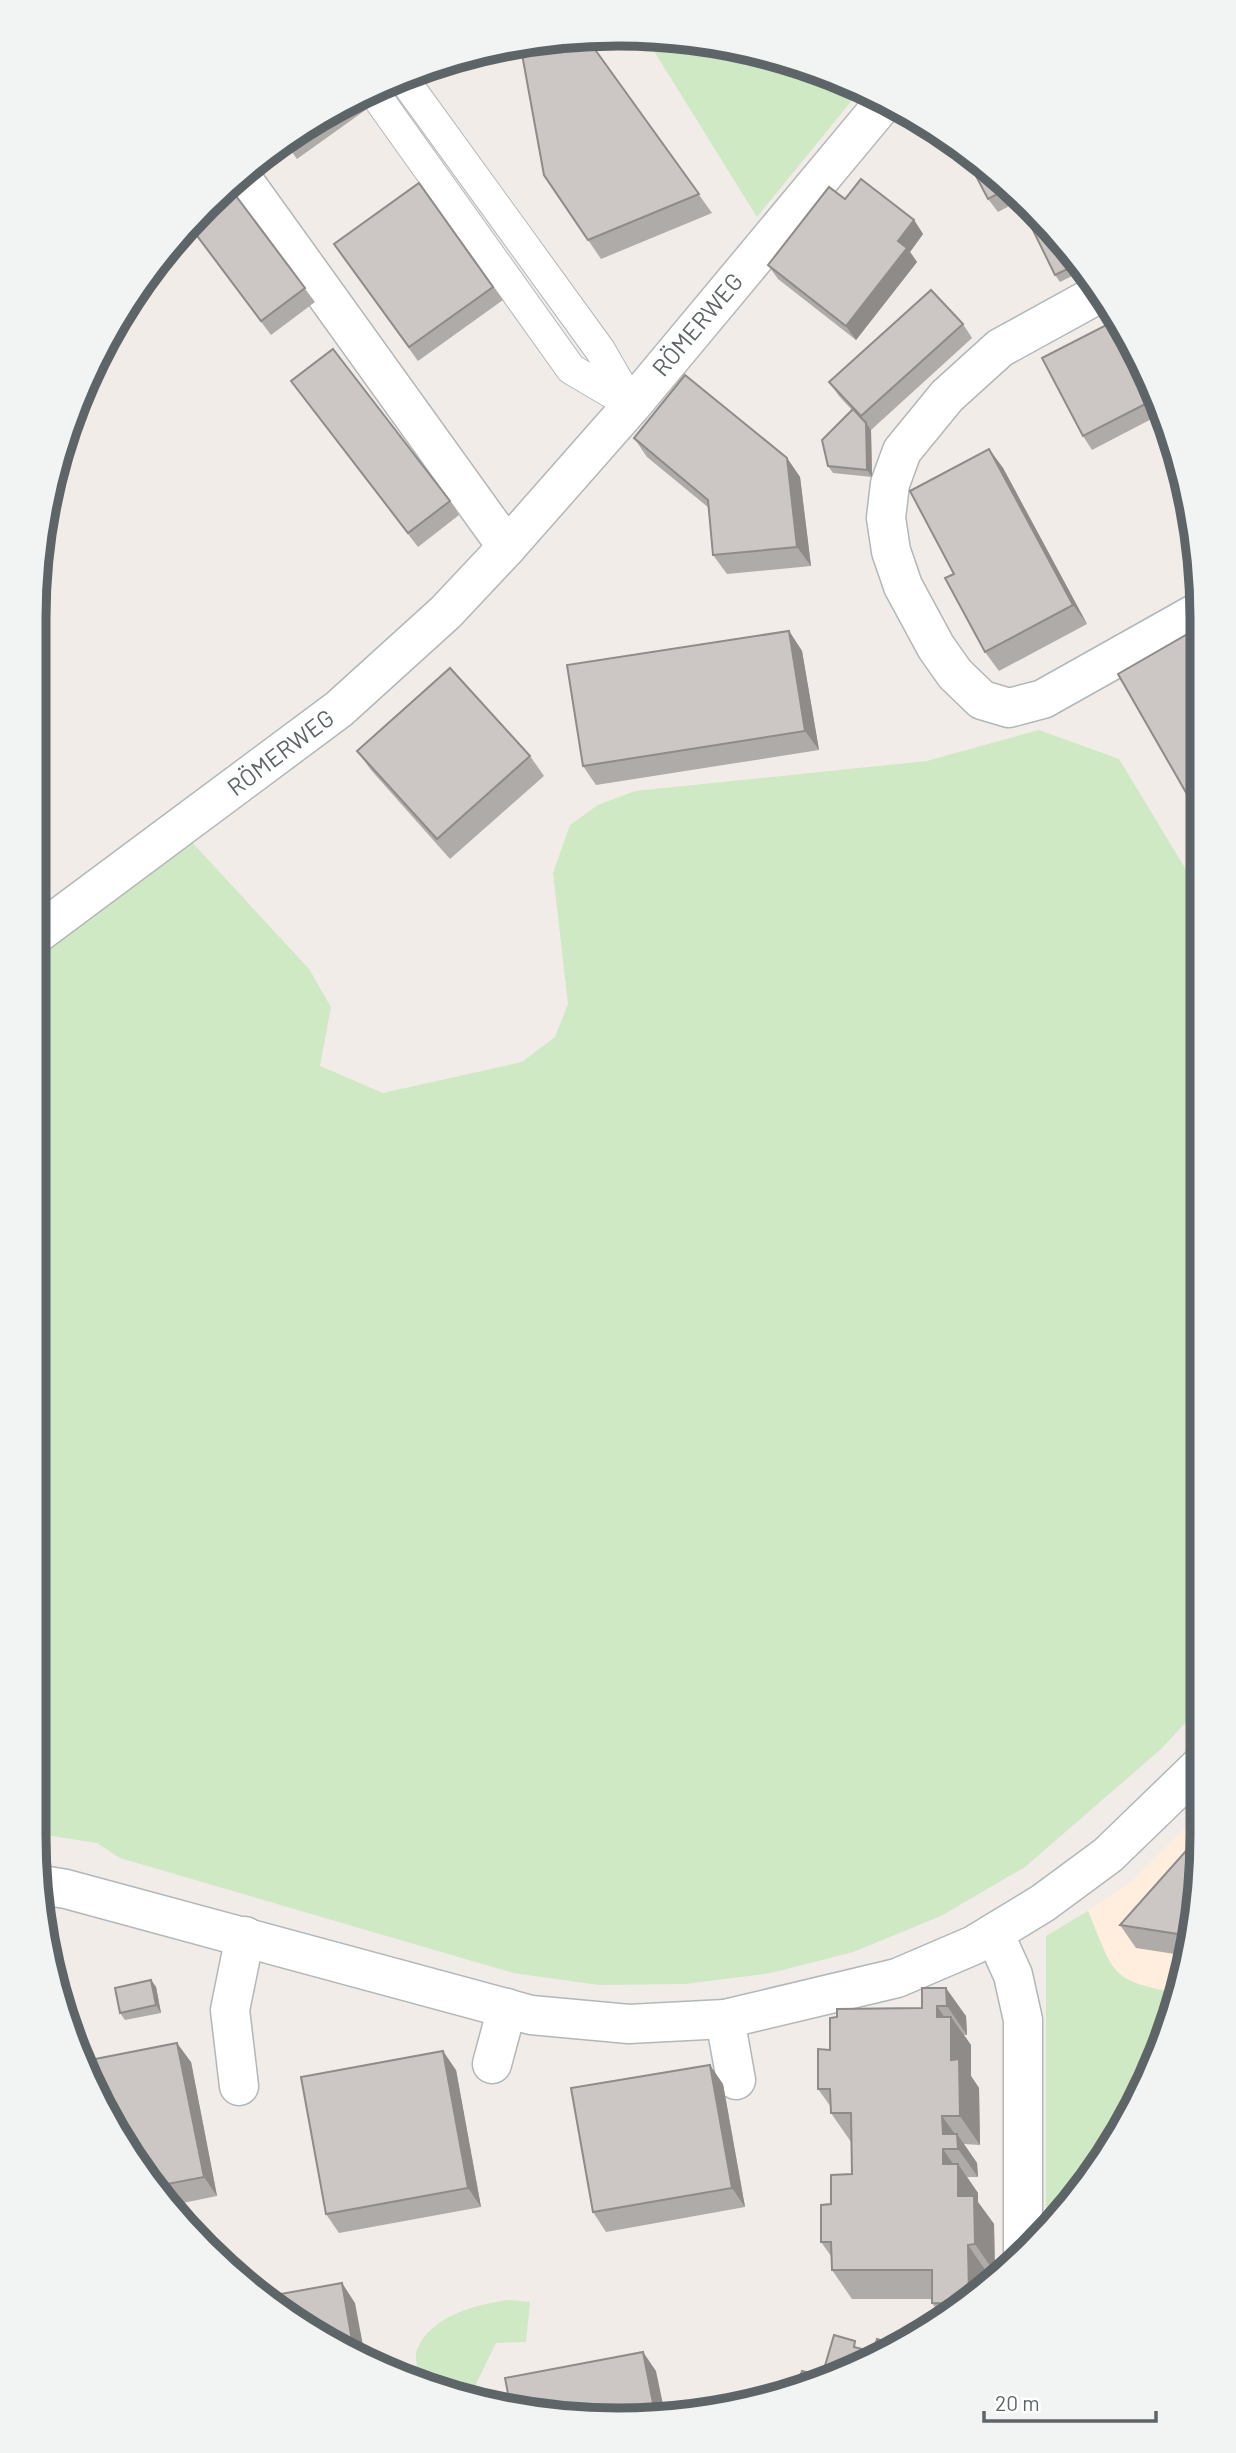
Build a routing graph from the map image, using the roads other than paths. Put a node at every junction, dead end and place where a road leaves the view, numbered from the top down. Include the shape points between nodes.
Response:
1 (408, 86) edge
2 (378, 99) edge
3 (879, 109) edge
4 (246, 184) edge
5 (1092, 297) edge
6 (632, 405) junction
7 (507, 547) junction
8 (1190, 616) edge
9 (46, 927) edge
10 (1190, 1776) edge
11 (48, 1886) edge
12 (994, 1933) junction
13 (245, 1936) junction
14 (507, 2008) junction
15 (725, 2019) junction
16 (492, 2064) dead end
17 (736, 2080) dead end
18 (239, 2086) dead end
19 (1023, 2240) edge

1 - 6 lane via 600,350
2 - 6 lane via 571,369
3 - 6 street, RÖMERWEG
4 - 7 street
5 - 8 street via 1000,348 947,396 902,451 890,484 886,518 891,551 903,586 955,674 982,700 1009,708 1043,699
6 - 7 street, RÖMERWEG
7 - 9 street, RÖMERWEG via 446,612 339,709
10 - 12 street via 1108,1855
11 - 13 street
12 - 15 street via 897,1978
12 - 19 street via 1013,1975 1023,2020
13 - 14 street
13 - 18 street via 230,2010
14 - 15 street via 531,2015 629,2024
14 - 16 street
15 - 17 street

